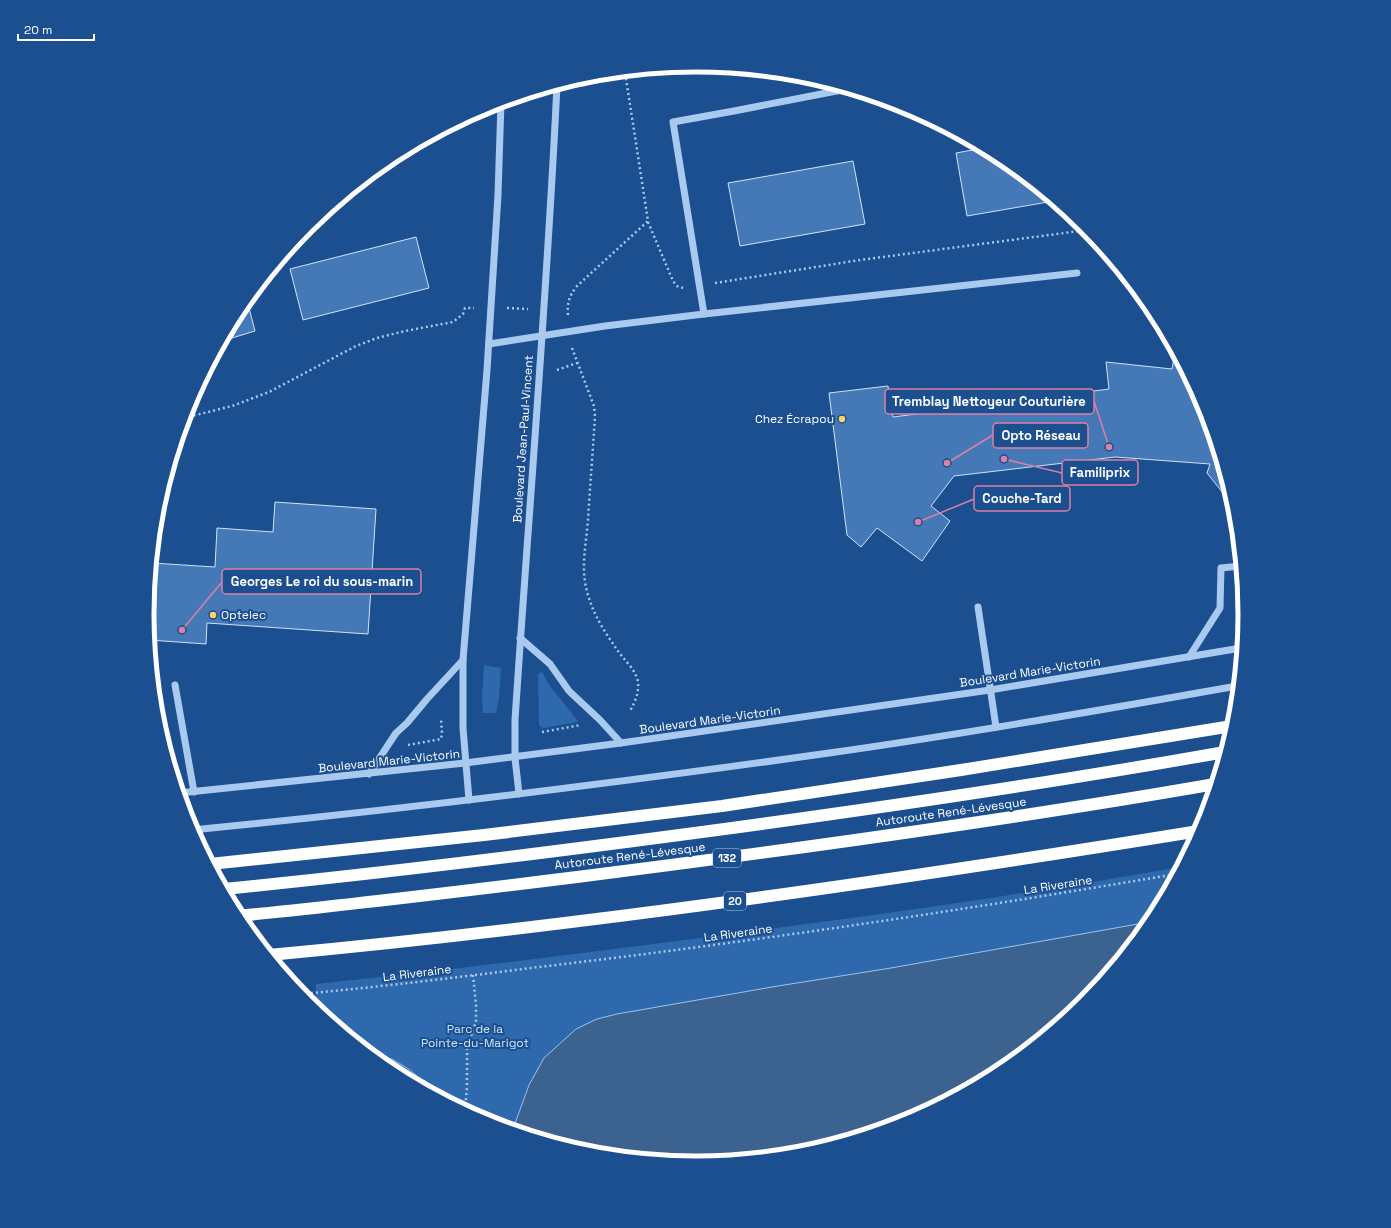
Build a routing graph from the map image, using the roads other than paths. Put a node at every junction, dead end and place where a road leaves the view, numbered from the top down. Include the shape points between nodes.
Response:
1 (558, 89) edge
2 (838, 91) edge
3 (501, 108) edge
4 (1077, 273) dead end
5 (704, 314) junction
6 (542, 336) junction
7 (489, 344) junction
8 (1235, 567) edge
9 (978, 607) dead end
10 (520, 638) junction
11 (1236, 649) edge
12 (1189, 657) junction
13 (463, 660) junction
14 (175, 685) dead end
15 (1233, 687) edge
16 (990, 690) junction
17 (996, 727) junction
18 (1225, 727) edge
19 (621, 743) junction
20 (1219, 753) edge
21 (515, 758) junction
22 (465, 763) junction
23 (369, 774) junction
24 (1210, 785) edge
25 (194, 792) junction
26 (184, 793) edge
27 (519, 794) junction
28 (469, 800) junction
29 (199, 829) edge
30 (1191, 832) edge
31 (214, 864) edge
32 (228, 888) edge
33 (245, 915) edge
34 (274, 954) edge

1 - 6 street, Boulevard Jean-Paul-Vincent
2 - 5 street via 673,122
3 - 7 street
4 - 5 street
5 - 6 street
6 - 7 street
6 - 10 street, Boulevard Jean-Paul-Vincent
7 - 13 street
8 - 12 street via 1221,568 1220,608
9 - 16 street
10 - 19 street via 550,664 569,692
10 - 21 street, Boulevard Jean-Paul-Vincent
11 - 12 street, Boulevard Marie-Victorin
12 - 16 street, Boulevard Marie-Victorin
13 - 22 street
13 - 23 street via 396,733
14 - 25 street
15 - 17 street
16 - 17 street
16 - 19 street, Boulevard Marie-Victorin
17 - 27 street via 824,754
18 - 31 highway via 722,806 484,835
19 - 21 street, Boulevard Marie-Victorin
20 - 32 highway via 1022,787 813,817 442,866
21 - 22 street, Boulevard Marie-Victorin
21 - 27 street, Boulevard Jean-Paul-Vincent
22 - 23 street, Boulevard Marie-Victorin
22 - 28 street
23 - 25 street, Boulevard Marie-Victorin
24 - 33 highway, Autoroute René-Lévesque / 132 via 776,852
25 - 26 street, Boulevard Marie-Victorin
27 - 28 street
28 - 29 street
30 - 34 highway, 20 via 776,896 486,932

